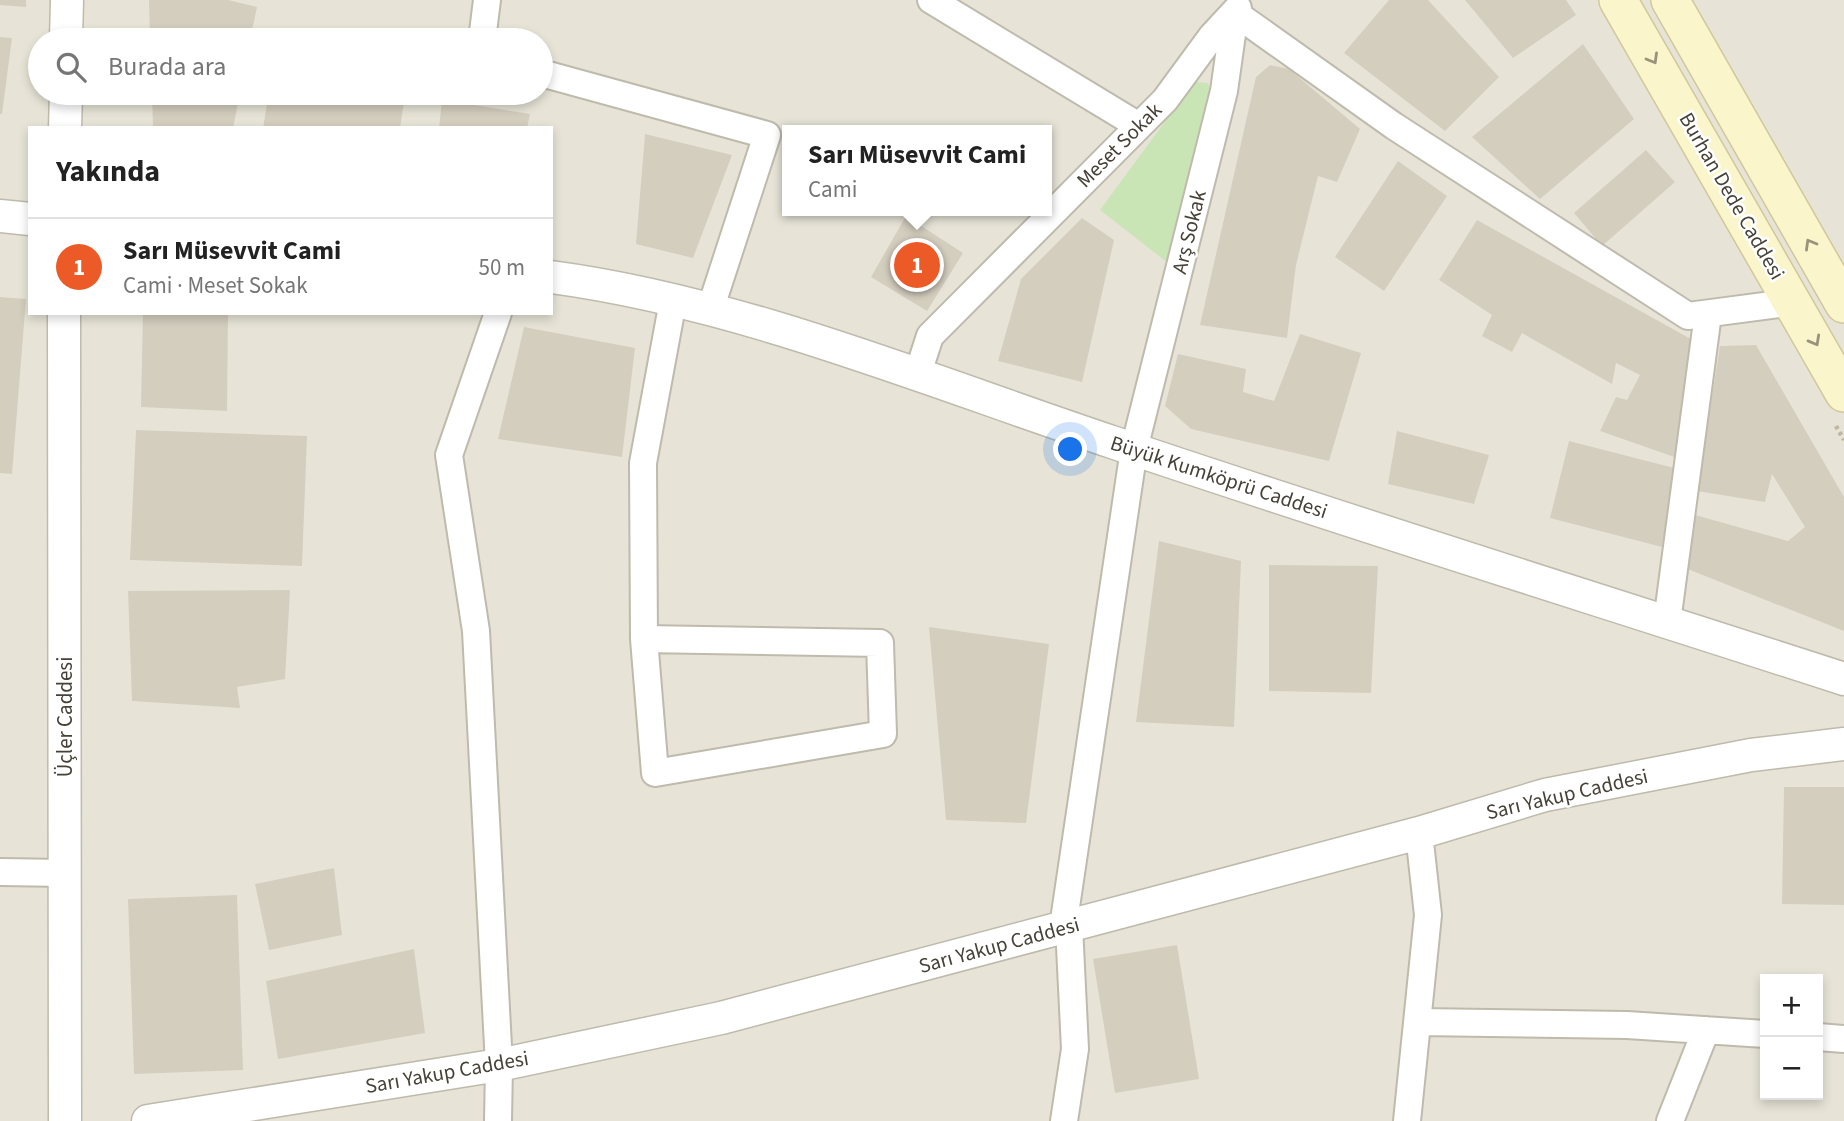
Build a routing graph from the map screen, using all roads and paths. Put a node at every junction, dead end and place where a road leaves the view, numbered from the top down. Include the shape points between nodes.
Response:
1 (67, 0) edge
2 (487, 0) edge
3 (931, 0) edge
4 (1618, 0) edge
5 (1670, 0) edge
6 (1239, 7) edge
7 (66, 28) edge
8 (484, 28) edge
9 (553, 76) edge
10 (66, 105) edge
11 (65, 126) edge
12 (1139, 126) junction
13 (1052, 213) edge
14 (0, 216) edge
15 (1049, 216) edge
16 (28, 219) edge
17 (553, 277) edge
18 (673, 301) junction
19 (1794, 302) junction
20 (1844, 304) edge
21 (710, 310) junction
22 (1708, 314) junction
23 (64, 315) edge
24 (497, 315) edge
25 (917, 376) junction
26 (1844, 393) edge
27 (1134, 449) junction
28 (1667, 622) junction
29 (644, 639) junction
30 (1844, 679) edge
31 (1844, 744) edge
32 (1419, 833) junction
33 (0, 872) edge
34 (66, 873) junction
35 (1066, 927) junction
36 (1418, 1022) junction
37 (1706, 1030) junction
38 (1760, 1034) edge
39 (1823, 1037) edge
40 (1844, 1039) edge
41 (499, 1065) junction
42 (65, 1121) edge
43 (148, 1121) edge
44 (498, 1121) edge
45 (1064, 1121) edge
46 (1407, 1121) edge
47 (1670, 1121) edge

1 - 7 street
2 - 8 street
3 - 12 street
4 -> 19 main road, Burhan Dede Caddesi
20 -> 5 main road, Burhan Dede Caddesi
6 - 12 street, Meset Sokak
6 - 22 street via 1395,126 1688,316
6 - 27 street, Arş Sokak via 1224,91
9 - 21 street via 767,135
10 - 11 street
12 - 13 street, Meset Sokak
14 - 16 street
15 - 25 street, Meset Sokak via 930,336
17 - 18 street, Büyük Kumköprü Caddesi
18 - 21 street, Büyük Kumköprü Caddesi
18 - 29 street via 643,463
19 - 22 street
19 -> 26 main road, Burhan Dede Caddesi
21 - 25 street, Büyük Kumköprü Caddesi
22 - 28 street
23 - 34 street, Üçler Caddesi
24 - 41 street via 449,455 476,631
25 - 27 street, Büyük Kumköprü Caddesi
27 - 28 street, Büyük Kumköprü Caddesi
27 - 35 street, Arş Sokak
28 - 30 street, Büyük Kumköprü Caddesi
29 - 29 street via 654,773 883,734 880,643
31 - 32 street, Sarı Yakup Caddesi via 1751,755 1545,795
32 - 35 street, Sarı Yakup Caddesi
32 - 36 street via 1428,915
33 - 34 street
34 - 42 street, Üçler Caddesi
35 - 41 street, Sarı Yakup Caddesi via 721,1018
35 - 45 street, Arş Sokak via 1075,1049
36 - 37 street
36 - 46 street
37 - 38 street
37 - 47 street
39 - 40 street
41 - 43 street, Sarı Yakup Caddesi
41 - 44 street

